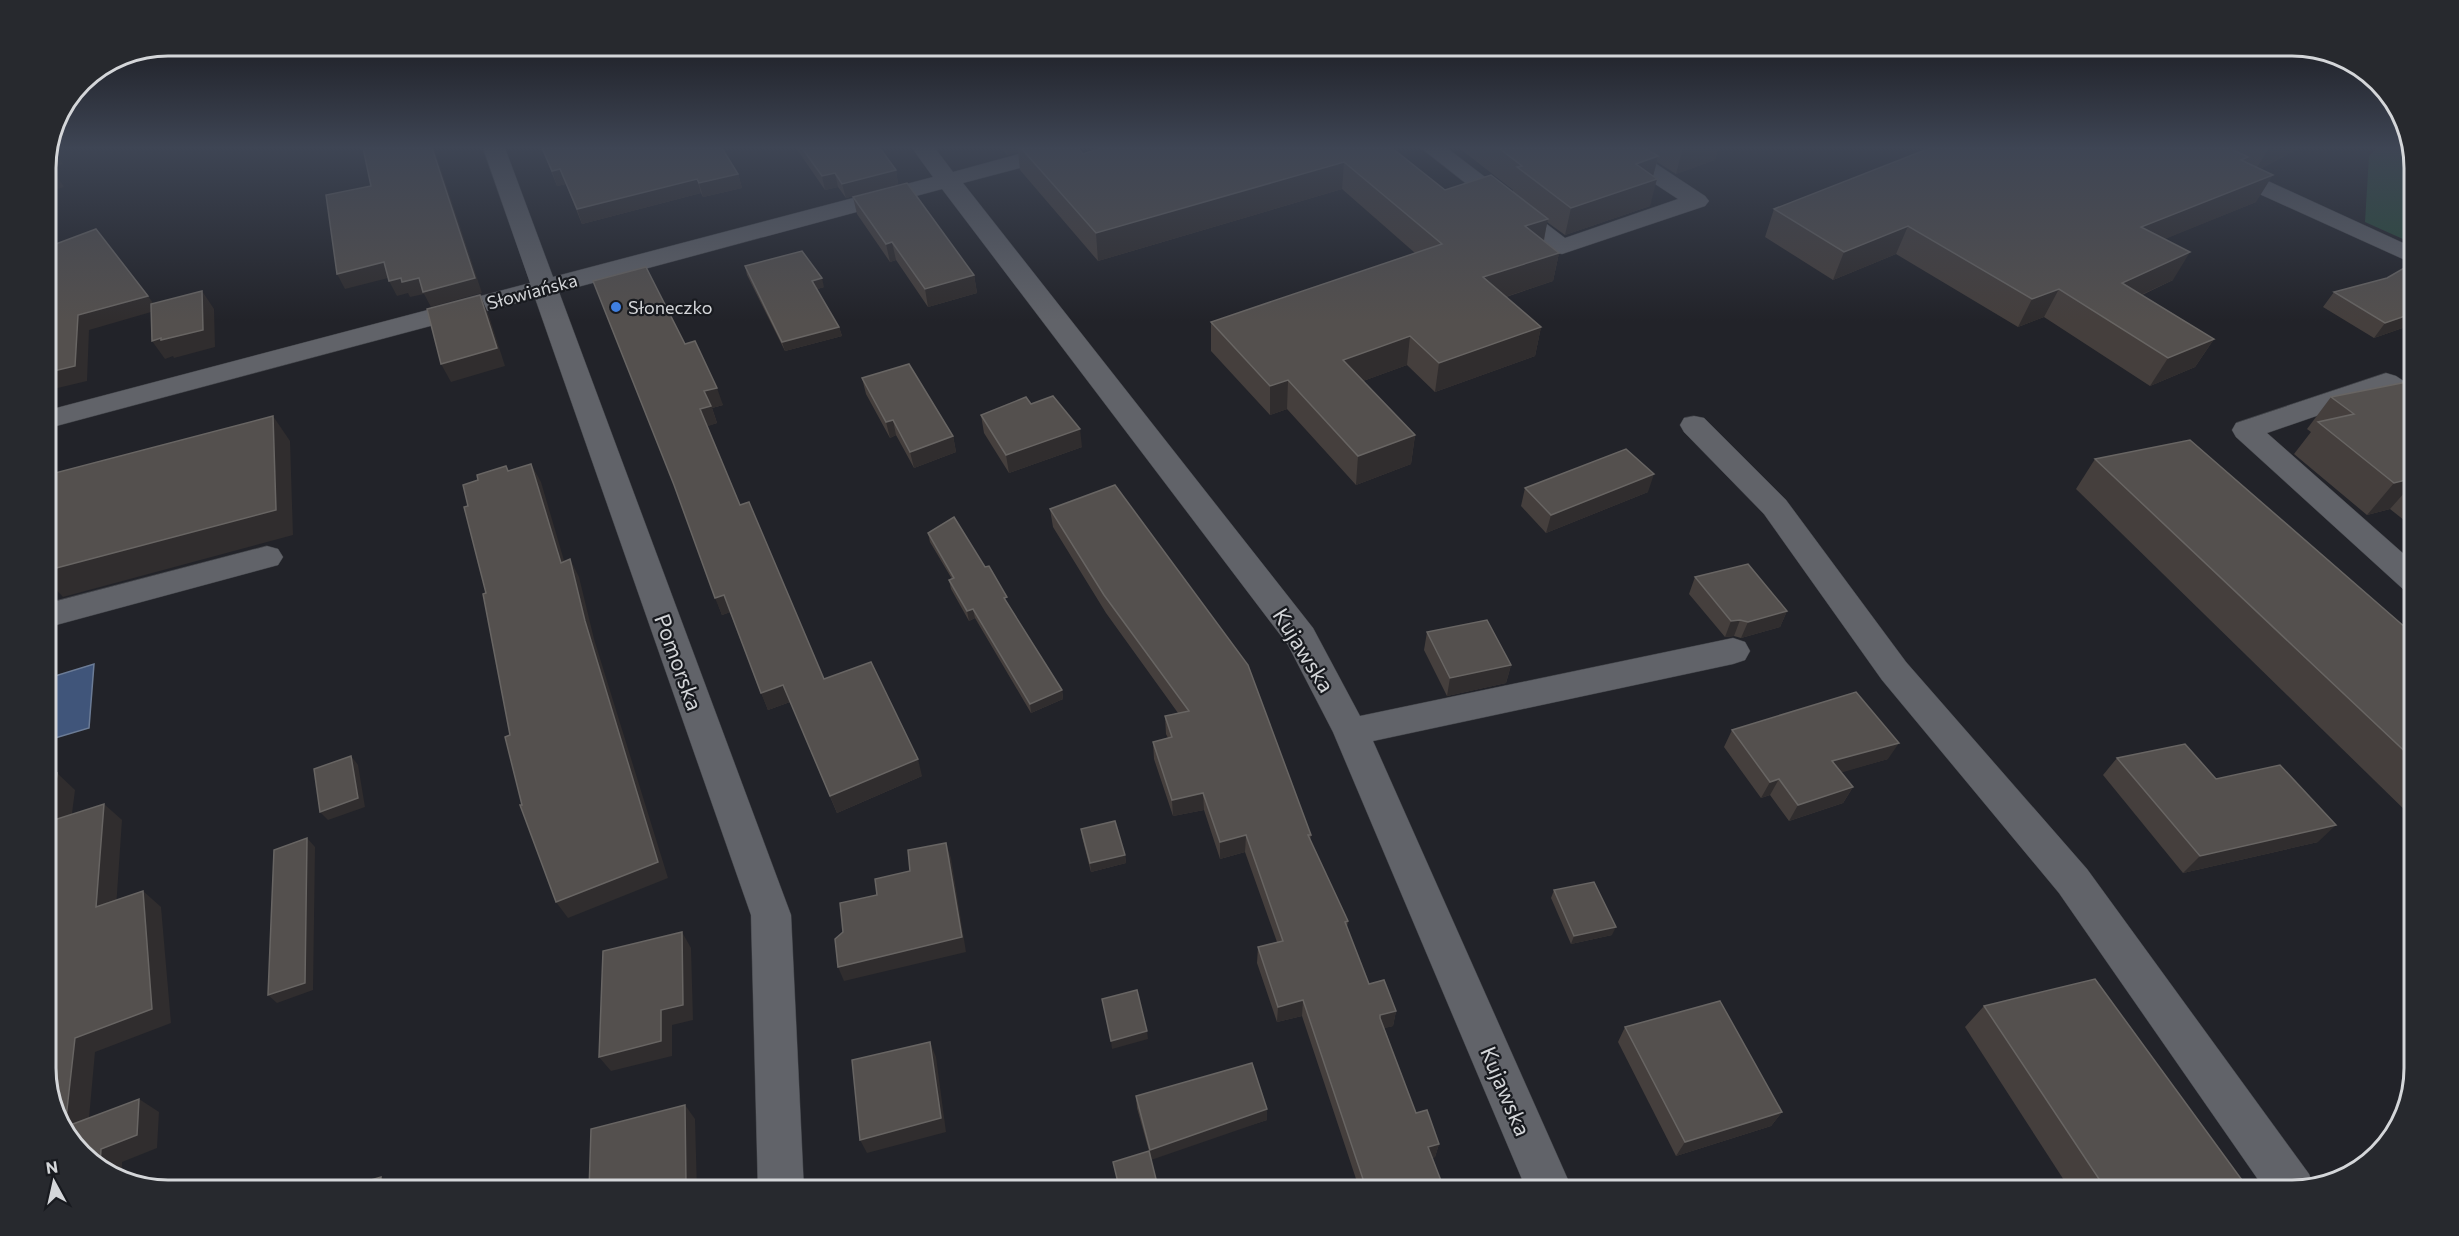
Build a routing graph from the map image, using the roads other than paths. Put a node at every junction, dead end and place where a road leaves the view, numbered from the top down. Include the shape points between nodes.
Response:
1 (514, 206) edge
2 (858, 206) edge
3 (966, 206) edge
4 (1508, 206) edge
5 (1682, 206) edge
6 (2302, 206) edge
7 (2403, 252) edge
8 (543, 288) junction
9 (2403, 394) edge
10 (56, 417) edge
11 (1694, 425) dead end
12 (267, 557) dead end
13 (2403, 572) edge
14 (56, 613) edge
15 (1733, 651) dead end
16 (1351, 732) junction
17 (781, 1180) edge
18 (1545, 1180) edge
19 (2286, 1180) edge

1 - 8 street, Pomorska
2 - 8 street, Słowiańska
3 - 16 street, Kujawska via 1301,638
4 - 5 street via 1562,247
6 - 7 street
8 - 10 street, Słowiańska
8 - 17 street, Pomorska via 771,915
9 - 13 street via 2386,382 2246,430
11 - 19 street via 1775,507 1894,671 2073,881
12 - 14 street
15 - 16 street
16 - 18 street, Kujawska

